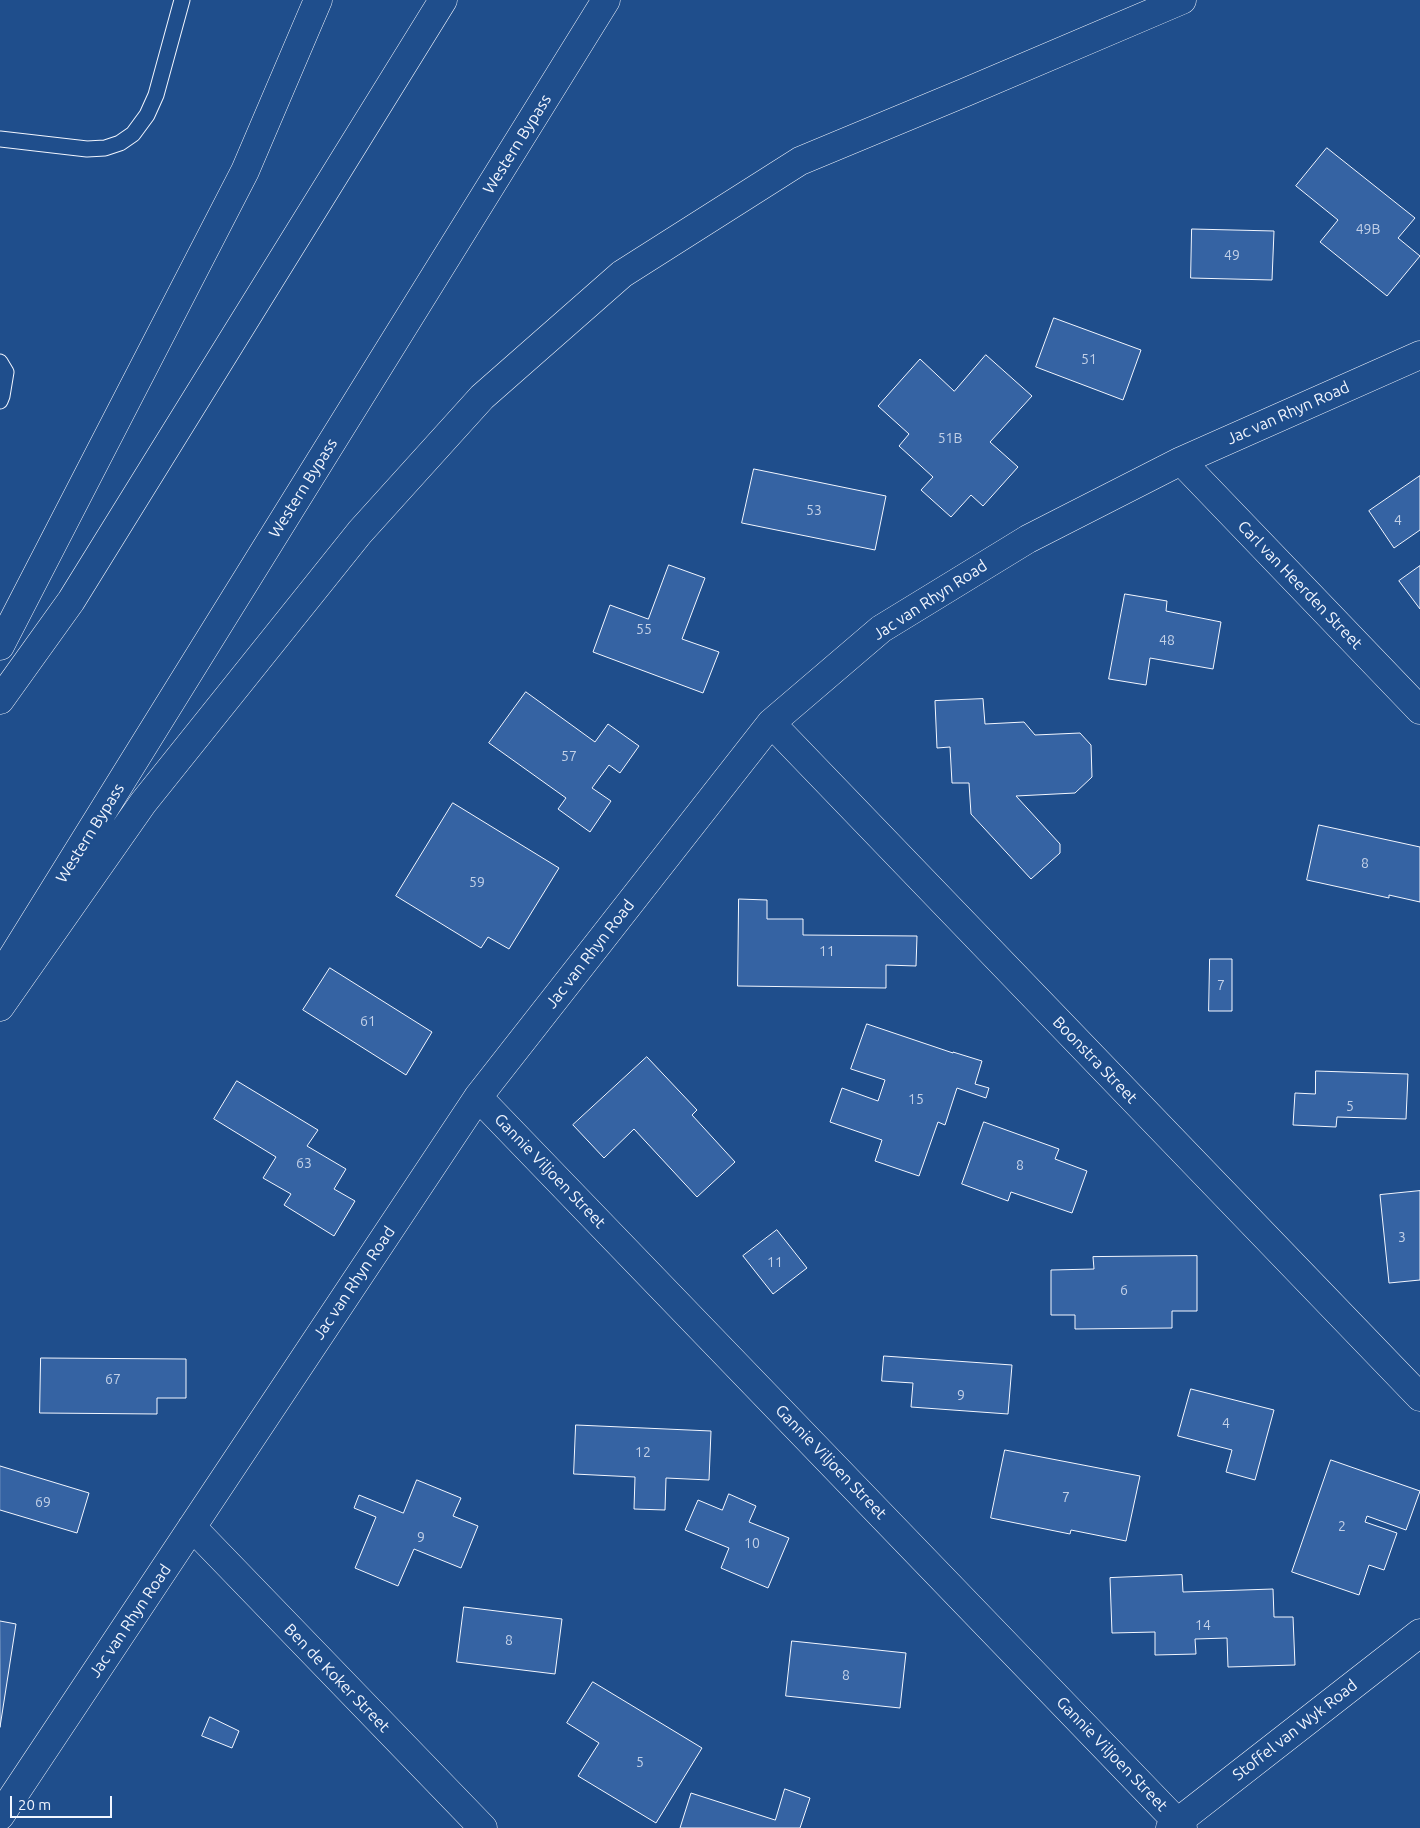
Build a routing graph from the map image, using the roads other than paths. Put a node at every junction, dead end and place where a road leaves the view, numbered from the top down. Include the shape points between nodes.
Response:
1 (182, 0) edge
2 (318, 0) edge
3 (443, 0) edge
4 (606, 0) edge
5 (1182, 0) edge
6 (0, 139) edge
7 (1420, 354) edge
8 (0, 362) edge
9 (0, 402) edge
10 (1181, 461) junction
11 (0, 646) edge
12 (0, 700) edge
13 (1420, 710) edge
14 (771, 724) junction
15 (0, 977) edge
16 (0, 1007) edge
17 (478, 1097) junction
18 (1420, 1397) edge
19 (192, 1528) junction
20 (1420, 1633) edge
21 (0, 1816) edge
22 (1177, 1826) edge
23 (483, 1828) edge

1 - 6 lane via 156,95 133,134 105,148 87,149
2 - 11 main road via 245,171
3 - 12 main road via 71,601
4 - 15 main road, Western Bypass
5 - 16 main road via 800,161 622,274 482,397 360,532 143,803
7 - 10 main road, Jac van Rhyn Road
8 - 9 lane via 6,372
10 - 13 main road, Carl van Heerden Street
10 - 14 main road, Jac van Rhyn Road via 1028,538 880,629
14 - 17 main road, Jac van Rhyn Road
14 - 18 main road, Boonstra Street
17 - 19 main road, Jac van Rhyn Road
17 - 22 main road, Gannie Viljoen Street
19 - 21 main road, Jac van Rhyn Road
19 - 23 main road, Ben de Koker Street
20 - 22 main road, Stoffel van Wyk Road

